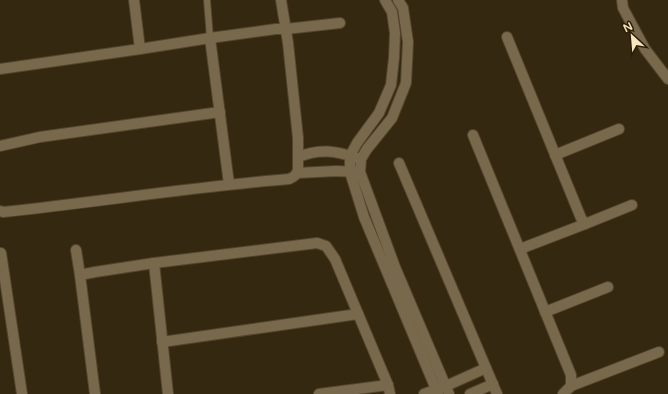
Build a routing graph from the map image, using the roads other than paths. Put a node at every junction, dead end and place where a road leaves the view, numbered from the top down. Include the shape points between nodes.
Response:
1 (134, 0) edge
2 (208, 0) edge
3 (282, 0) edge
4 (386, 0) edge
5 (398, 0) edge
6 (622, 0) edge
7 (340, 23) dead end
8 (286, 29) junction
9 (507, 37) dead end
10 (210, 38) junction
11 (140, 49) junction
12 (0, 69) edge
13 (668, 79) edge
14 (220, 112) junction
15 (619, 129) dead end
16 (473, 135) dead end
17 (0, 146) edge
18 (555, 154) junction
19 (350, 156) junction
20 (298, 157) junction
21 (361, 159) junction
22 (399, 163) dead end
23 (355, 172) junction
24 (297, 174) junction
25 (229, 184) junction
26 (632, 205) dead end
27 (0, 211) edge
28 (585, 224) junction
29 (520, 249) junction
30 (76, 250) dead end
31 (1, 253) dead end
32 (154, 263) junction
33 (80, 276) junction
34 (608, 287) dead end
35 (545, 312) junction
36 (358, 314) junction
37 (162, 342) junction
38 (659, 352) dead end
39 (486, 368) junction
40 (493, 384) junction
41 (571, 386) junction
42 (389, 390) edge
43 (442, 391) edge
44 (22, 394) edge
45 (95, 394) edge
46 (168, 394) edge
47 (319, 394) edge
48 (424, 394) edge
49 (470, 394) edge
50 (497, 394) edge
51 (563, 394) edge

1 - 11 street
2 - 10 lane
3 - 8 street
4 - 19 street via 392,12 395,33 391,85 379,113
5 - 21 street via 402,8 408,42 406,83 392,118
6 - 13 street via 623,8 645,48
7 - 8 street
8 - 10 street
8 - 20 street
9 - 18 street
10 - 11 street
10 - 14 street
11 - 12 street
14 - 17 street via 40,137
14 - 25 street
15 - 18 street
16 - 29 street
18 - 28 street
19 - 20 street via 330,151
19 - 21 street
19 - 23 street
20 - 24 street
21 - 23 street
22 - 39 street
23 - 24 street via 336,170
23 - 43 street via 364,217
24 - 25 street via 289,179
25 - 27 street
26 - 28 street
28 - 29 street
29 - 35 street
30 - 33 street
31 - 44 street
32 - 33 street
32 - 36 street via 317,243 326,246 335,259
32 - 37 street
33 - 45 street
34 - 35 street
35 - 41 street via 571,375
36 - 37 street
36 - 42 street
37 - 46 street
38 - 41 street
39 - 40 street
39 - 43 street
40 - 49 street
40 - 50 street
41 - 51 street
42 - 47 street
43 - 48 street

